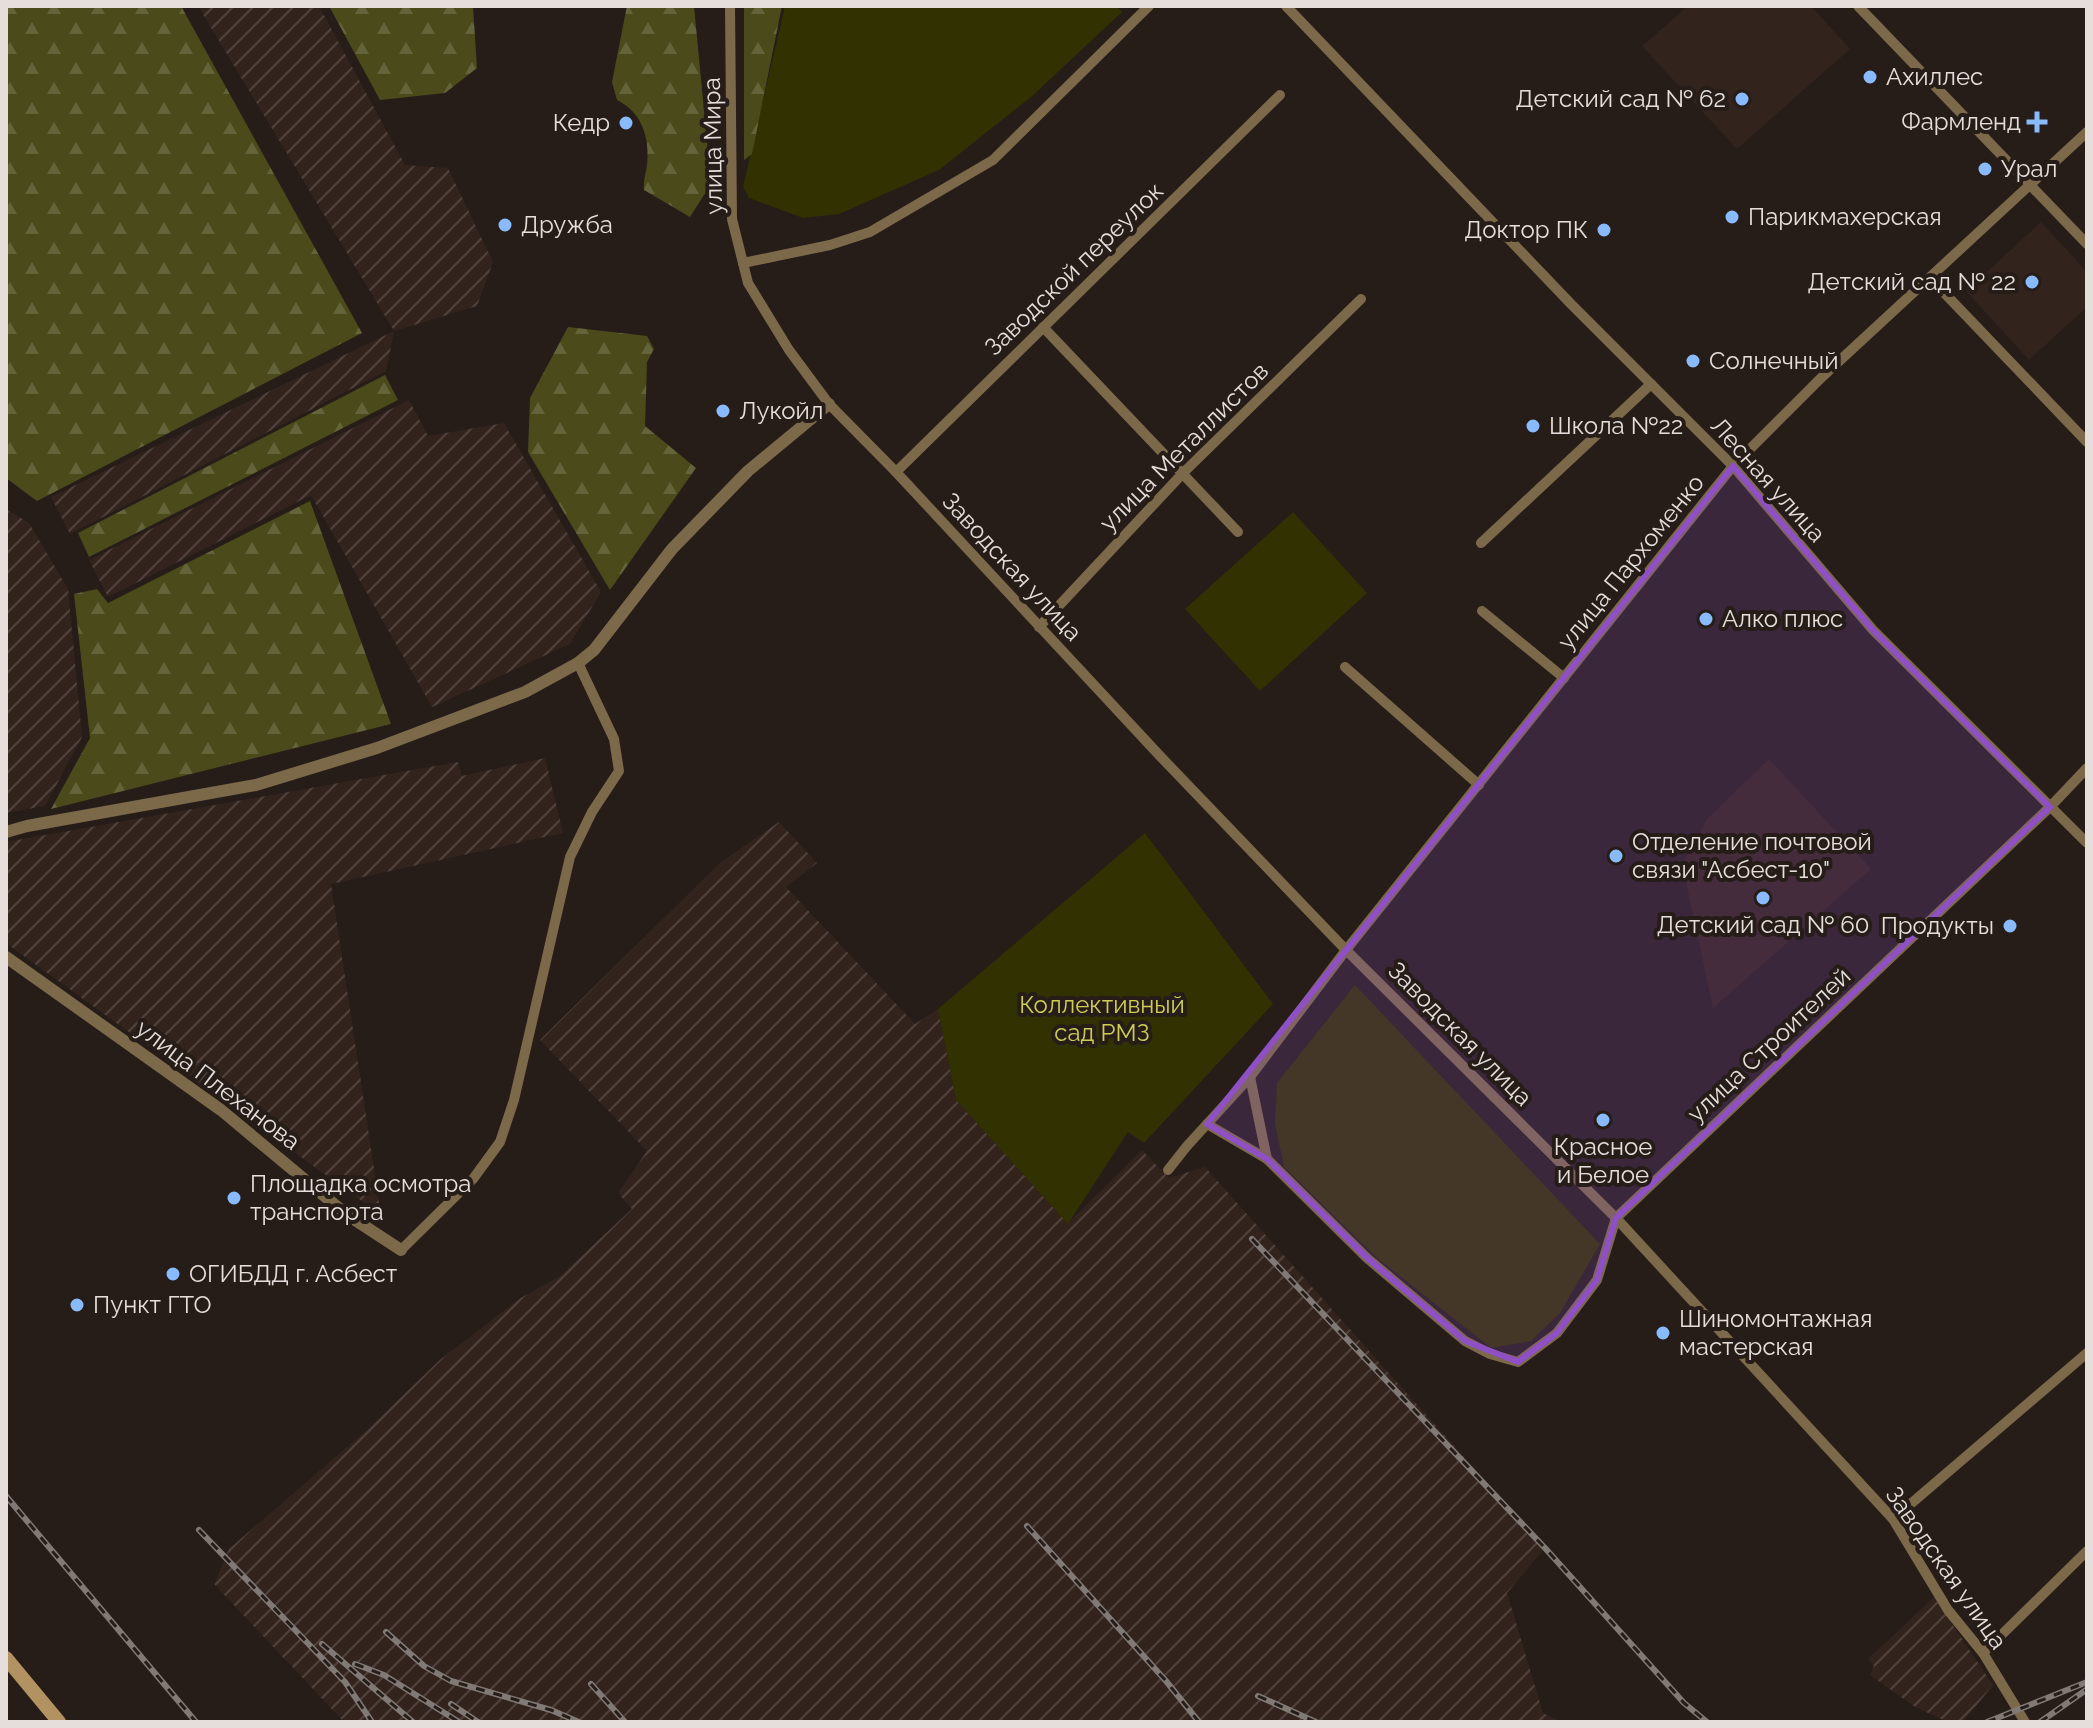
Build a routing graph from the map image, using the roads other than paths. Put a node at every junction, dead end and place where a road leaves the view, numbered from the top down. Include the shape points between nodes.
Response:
1 (730, 6) edge
2 (1149, 6) edge
3 (1286, 6) edge
4 (1858, 6) edge
5 (1280, 95) dead end
6 (2087, 132) edge
7 (2030, 185) junction
8 (2087, 244) edge
9 (743, 263) junction
10 (1930, 278) junction
11 (1361, 299) dead end
12 (1043, 327) junction
13 (1651, 384) junction
14 (829, 404) junction
15 (2087, 442) edge
16 (1733, 466) junction
17 (896, 472) junction
18 (1184, 472) junction
19 (1238, 532) dead end
20 (1481, 543) dead end
21 (1482, 611) dead end
22 (1039, 627) junction
23 (578, 663) junction
24 (1345, 667) dead end
25 (1564, 678) junction
26 (2087, 768) edge
27 (1479, 785) junction
28 (2050, 807) junction
29 (6, 832) edge
30 (2087, 843) edge
31 (1346, 950) junction
32 (6, 957) edge
33 (1250, 1077) junction
34 (1207, 1124) junction
35 (1267, 1159) junction
36 (1168, 1170) dead end
37 (1616, 1218) junction
38 (401, 1250) joint
39 (2087, 1353) edge
40 (1893, 1519) junction
41 (2087, 1551) edge
42 (1983, 1653) junction
43 (6, 1658) edge
44 (59, 1722) edge
45 (2025, 1722) edge

1 - 9 street, улица Мира via 732,219
2 - 9 street via 993,160 870,232
3 - 13 street, Лесная улица
4 - 7 street
5 - 12 street, Заводской переулок
6 - 7 street, улица Пархоменко
7 - 8 street
7 - 10 street, улица Пархоменко
9 - 14 street, улица Мира via 770,321
10 - 15 street
10 - 16 street, улица Пархоменко
11 - 18 street, улица Металлистов
12 - 17 street, Заводской переулок
12 - 18 street
13 - 16 street, Лесная улица
13 - 20 street
14 - 17 street, Заводская улица
14 - 23 street via 748,471 672,549 594,650
16 - 25 street, улица Пархоменко
16 - 28 street, Лесная улица via 1873,630
17 - 22 street, Заводская улица
18 - 19 street
18 - 22 street, улица Металлистов
21 - 25 street
22 - 31 street, Заводская улица
23 - 29 street via 525,692 392,743 256,785
23 - 38 street via 614,739 619,771 570,857 518,1086 500,1142 473,1179
24 - 27 street
25 - 27 street, улица Пархоменко
26 - 28 street, улица Строителей
27 - 31 street, улица Пархоменко
28 - 30 street, Лесная улица
28 - 37 street, улица Строителей
31 - 33 street, улица Пархоменко
31 - 37 street, Заводская улица
32 - 38 street, улица Плеханова via 221,1110 346,1214
33 - 34 street, улица Пархоменко
33 - 35 street
34 - 35 street
34 - 36 street, улица Пархоменко
35 - 37 street via 1367,1258 1465,1341 1518,1362 1557,1333 1597,1280
37 - 40 street, Заводская улица
39 - 40 street
40 - 42 street, Заводская улица via 1948,1610
41 - 42 street
42 - 45 street, Заводская улица
43 - 44 main road

